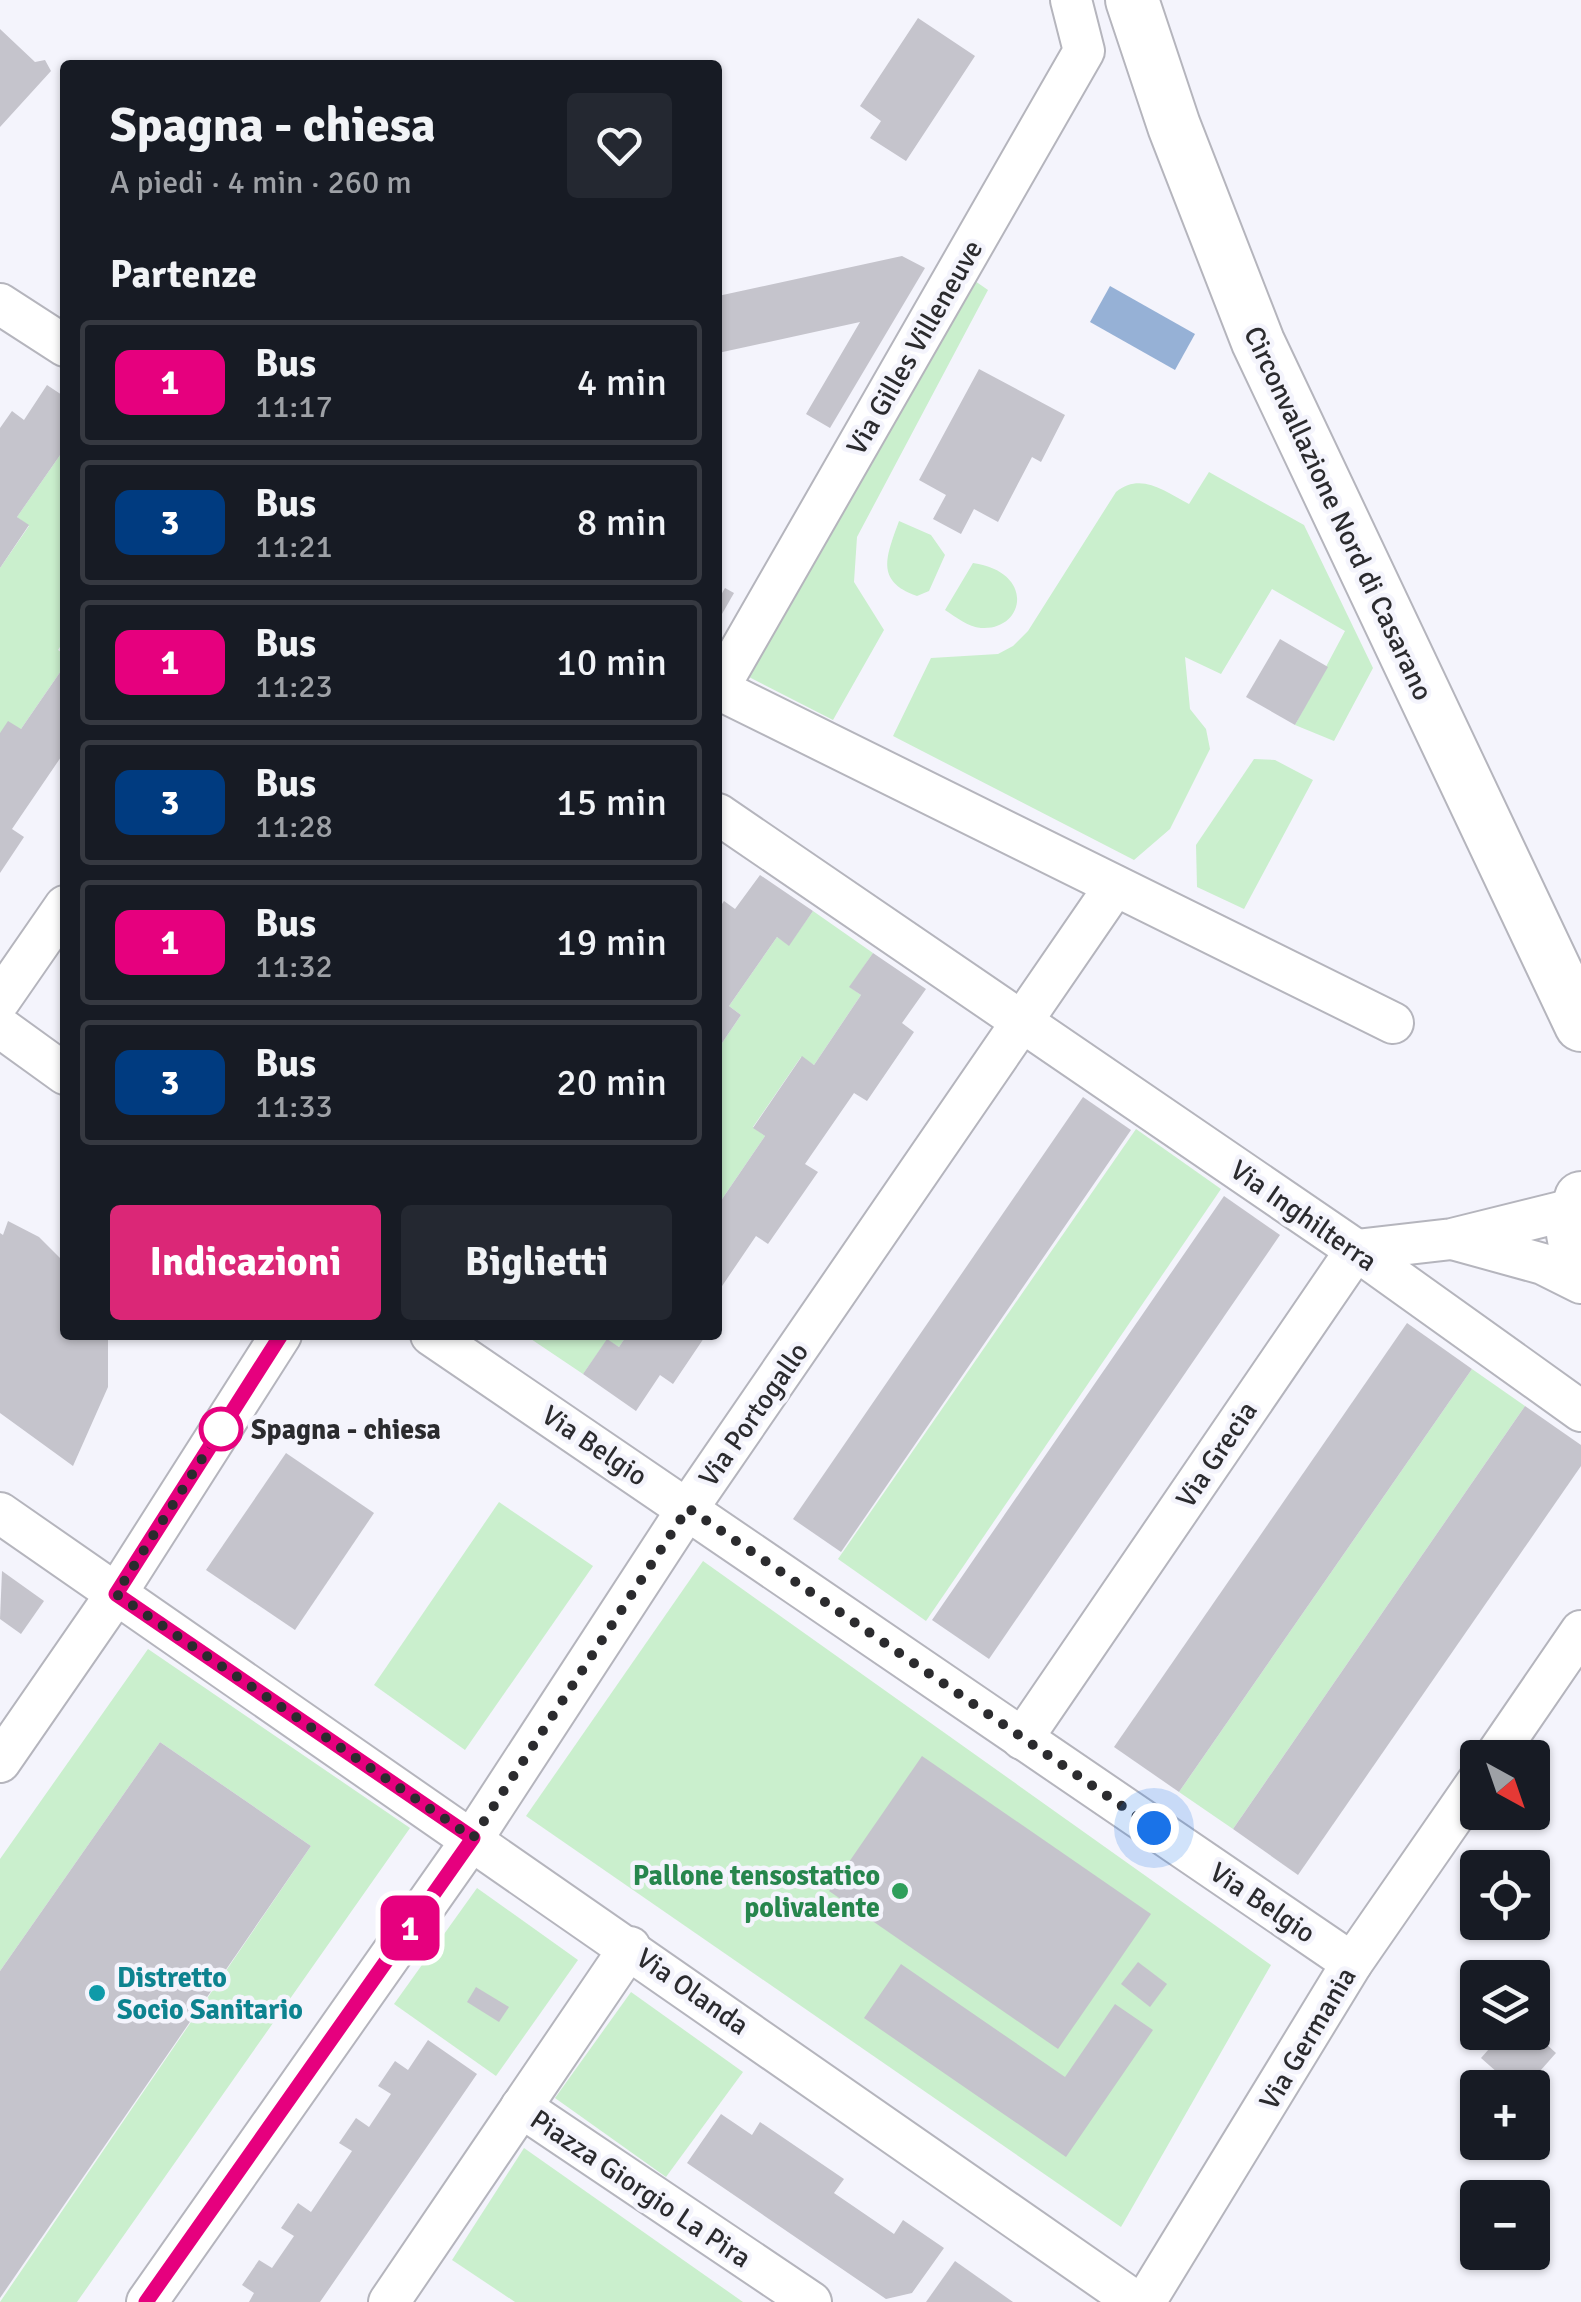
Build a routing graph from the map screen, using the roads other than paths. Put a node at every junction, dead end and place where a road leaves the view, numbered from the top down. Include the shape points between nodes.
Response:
1 (1071, 0) edge
2 (1132, 0) edge
3 (0, 304) edge
4 (60, 343) edge
5 (722, 699) edge
6 (722, 817) edge
7 (1115, 886) junction
8 (60, 913) edge
9 (0, 1000) edge
10 (1023, 1023) junction
11 (1393, 1023) dead end
12 (0, 1027) edge
13 (1579, 1029) edge
14 (60, 1070) edge
15 (1579, 1203) edge
16 (1452, 1239) junction
17 (1356, 1250) junction
18 (1581, 1275) edge
19 (1581, 1284) edge
20 (278, 1340) edge
21 (438, 1340) edge
22 (1581, 1411) edge
23 (688, 1508) junction
24 (0, 1513) edge
25 (116, 1594) junction
26 (1581, 1632) edge
27 (7, 1738) edge
28 (1022, 1739) junction
29 (1506, 1740) edge
30 (1460, 1807) edge
31 (473, 1838) junction
32 (630, 1947) junction
33 (1352, 1962) junction
34 (521, 2107) junction
35 (146, 2302) edge
36 (389, 2302) edge
37 (811, 2302) edge
38 (1136, 2302) edge
39 (1144, 2302) edge

1 - 5 street, Via Gilles Villeneuve via 1084,51
2 - 13 main road, Circonvallazione Nord di Casarano via 1258,342
3 - 4 street
5 - 7 street
6 - 10 street, Via Inghilterra
7 - 10 street
7 - 11 street
8 - 9 street
10 - 17 street, Via Inghilterra
10 - 23 street, Via Portogallo
12 - 14 street
15 - 16 street
15 - 18 main road via 1573,1234
16 - 17 street
16 - 19 street via 1543,1264
17 - 22 street, Via Inghilterra
17 - 28 street, Via Grecia
20 - 25 street
21 - 23 street, Via Belgio
23 - 28 street, Via Belgio
23 - 31 street, Via Portogallo
24 - 25 street, Via Olanda
25 - 27 street
25 - 31 street, Via Olanda
26 - 29 street
28 - 33 street, Via Belgio
30 - 33 street, Via Germania
31 - 32 street, Via Olanda
31 - 35 street, Via Portogallo
32 - 34 street, Piazza Giorgio La Pira
32 - 38 street, Via Olanda
33 - 39 street, Via Germania
34 - 36 street, Piazza Giorgio La Pira
34 - 37 street, Piazza Giorgio La Pira

